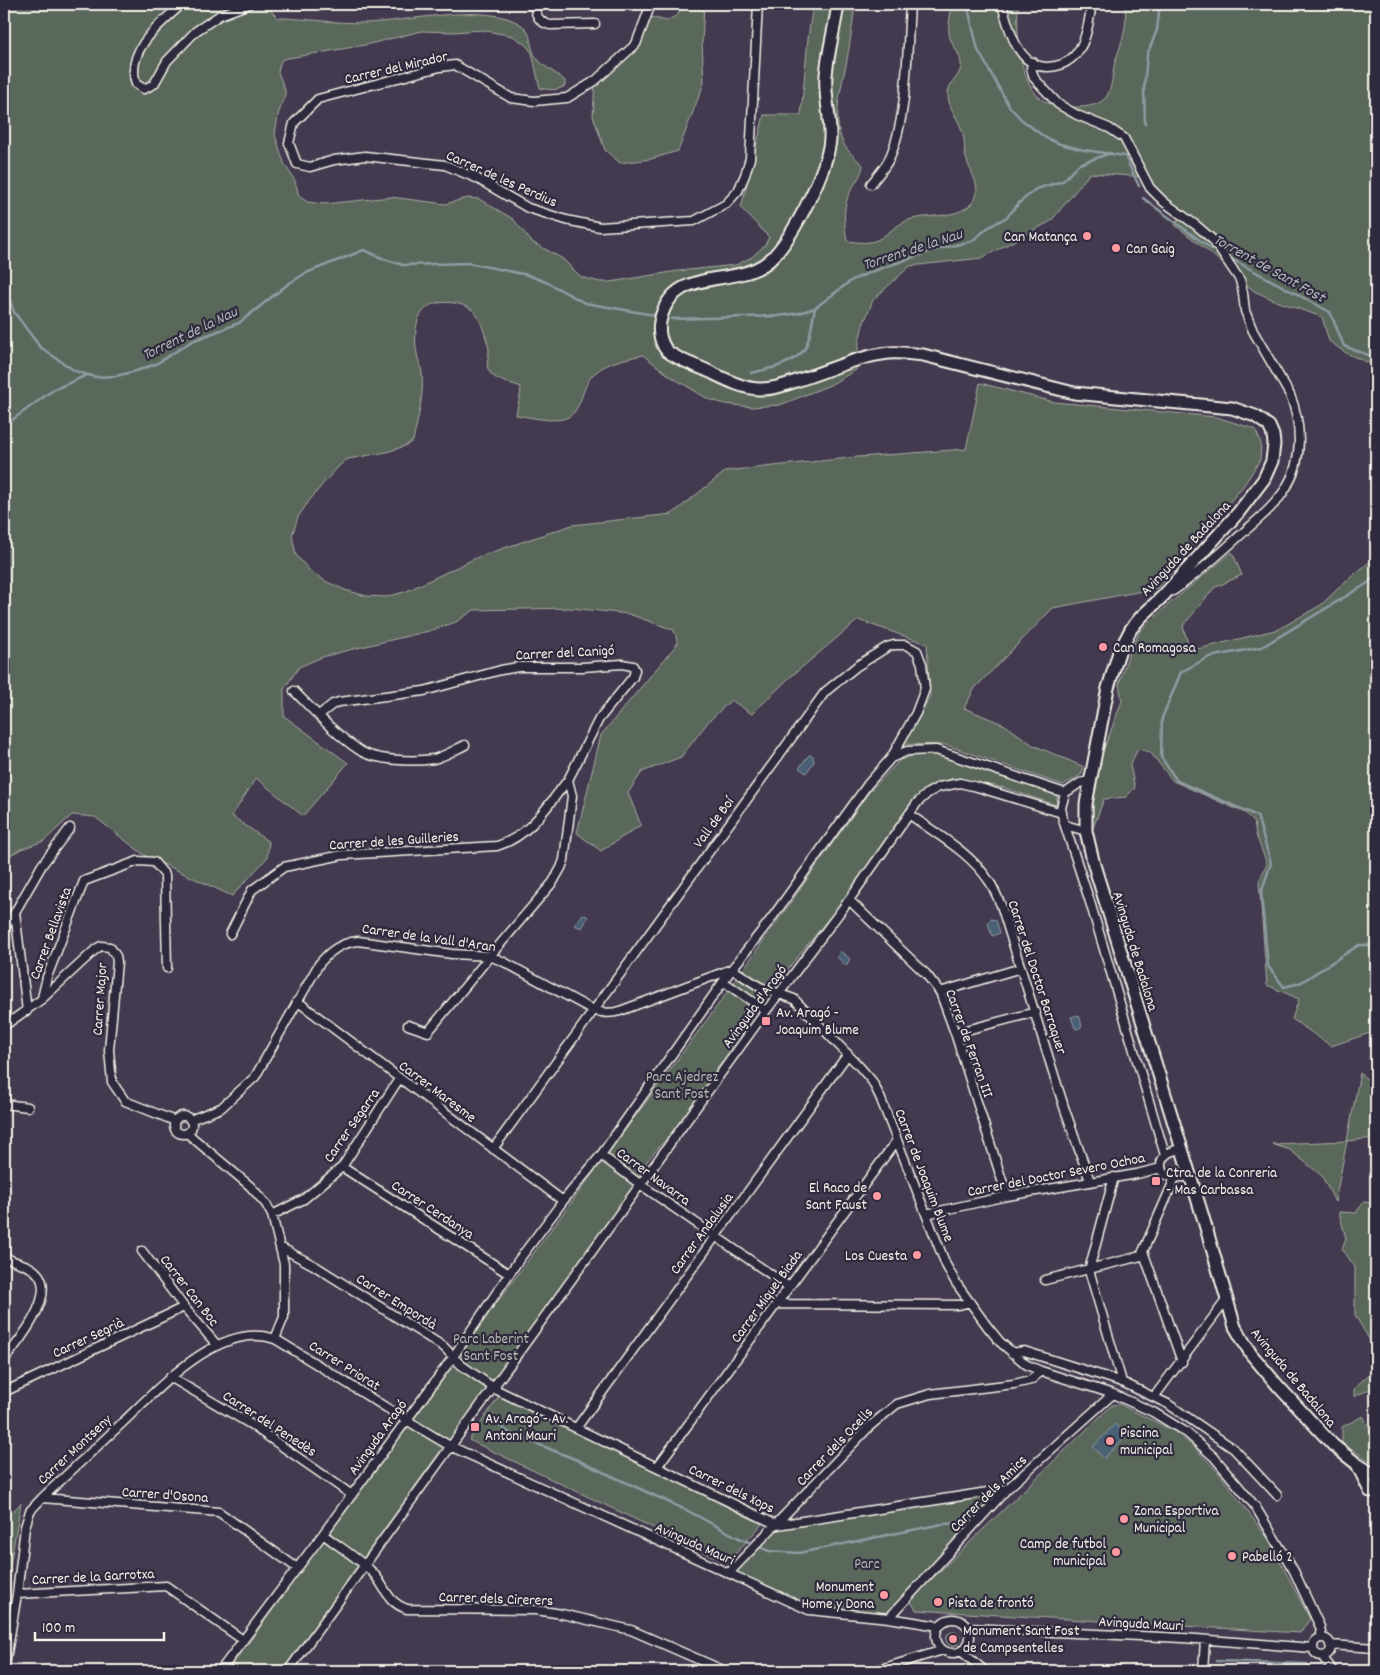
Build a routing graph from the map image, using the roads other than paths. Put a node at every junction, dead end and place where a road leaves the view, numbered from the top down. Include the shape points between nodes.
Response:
1 (182, 4) edge
2 (249, 4) edge
3 (534, 4) edge
4 (651, 4) edge
5 (758, 4) edge
6 (838, 4) edge
7 (910, 4) edge
8 (1002, 4) edge
9 (1092, 4) edge
10 (595, 24) dead end
11 (1033, 62) junction
12 (297, 164) joint
13 (871, 184) dead end
14 (1164, 595) junction
15 (294, 691) dead end
16 (319, 715) junction
17 (465, 745) dead end
18 (891, 758) junction
19 (568, 780) junction
20 (1090, 781) junction
21 (1065, 793) junction
22 (1062, 813) junction
23 (909, 814) junction
24 (1065, 825) junction
25 (70, 828) dead end
26 (1086, 831) junction
27 (849, 900) junction
28 (15, 912) junction
29 (4, 928) edge
30 (230, 934) dead end
31 (490, 956) junction
32 (167, 968) dead end
33 (1021, 968) junction
34 (732, 969) junction
35 (699, 981) junction
36 (724, 982) junction
37 (940, 992) junction
38 (780, 994) junction
39 (42, 999) junction
40 (297, 1001) junction
41 (594, 1010) junction
42 (27, 1011) junction
43 (766, 1011) junction
44 (1036, 1012) junction
45 (4, 1026) edge
46 (408, 1026) dead end
47 (955, 1034) junction
48 (848, 1054) junction
49 (399, 1079) junction
50 (4, 1104) edge
51 (28, 1107) dead end
52 (190, 1120) junction
53 (174, 1121) junction
54 (187, 1132) junction
55 (897, 1140) junction
56 (1181, 1149) junction
57 (493, 1150) junction
58 (1165, 1155) junction
59 (601, 1156) junction
60 (342, 1167) junction
61 (1161, 1168) junction
62 (1190, 1176) junction
63 (1114, 1178) junction
64 (1175, 1178) junction
65 (1090, 1181) junction
66 (641, 1185) junction
67 (1007, 1196) junction
68 (563, 1202) junction
69 (926, 1214) junction
70 (272, 1215) junction
71 (715, 1236) junction
72 (280, 1246) junction
73 (142, 1251) dead end
74 (1143, 1251) junction
75 (4, 1256) edge
76 (1089, 1270) junction
77 (509, 1274) junction
78 (1046, 1280) dead end
79 (789, 1287) junction
80 (1227, 1299) junction
81 (970, 1302) junction
82 (778, 1304) junction
83 (184, 1307) junction
84 (275, 1339) junction
85 (217, 1345) junction
86 (1012, 1353) junction
87 (453, 1357) junction
88 (4, 1360) edge
89 (1182, 1362) junction
90 (1041, 1371) junction
91 (170, 1377) junction
92 (1122, 1382) junction
93 (494, 1386) junction
94 (4, 1392) edge
95 (1114, 1394) junction
96 (1154, 1398) junction
97 (406, 1421) junction
98 (577, 1427) junction
99 (450, 1446) junction
100 (1357, 1464) junction
101 (657, 1468) junction
102 (1376, 1476) edge
103 (1007, 1489) junction
104 (1370, 1491) dead end
105 (352, 1495) junction
106 (1277, 1495) dead end
107 (42, 1498) junction
108 (777, 1525) junction
109 (323, 1534) junction
110 (365, 1566) junction
111 (297, 1568) junction
112 (729, 1573) junction
113 (17, 1594) junction
114 (889, 1618) junction
115 (939, 1626) junction
116 (968, 1628) junction
117 (1322, 1638) junction
118 (243, 1640) junction
119 (1205, 1640) junction
120 (1330, 1645) junction
121 (1313, 1648) junction
122 (1376, 1648) edge
123 (943, 1650) junction
124 (962, 1652) junction
125 (1322, 1656) junction
126 (4, 1671) edge
127 (220, 1671) edge
128 (288, 1671) edge
129 (725, 1671) edge
130 (874, 1671) edge
131 (985, 1671) edge
132 (1203, 1671) edge
133 (1333, 1671) edge

1 - 2 street via 152,31 140,48 133,75 136,84 144,89 154,84 166,61 196,31 220,15
3 - 10 street via 539,20 544,23
4 - 12 street, Carrer del Mirador via 636,44 595,81 567,98 534,101 511,98 455,65 440,68 318,99 294,123 289,143
5 - 12 street, Carrer de les Perdius via 750,158 745,175 738,191 726,204 694,221 600,227 566,220 528,208 476,178 445,165 365,156 310,167
6 - 14 street, Avinguda de Badalona via 826,76 830,140 824,169 789,235 766,263 745,272 687,285 673,294 659,323 661,338 668,351 724,379 756,389 780,386 880,354 905,353 1074,393 1232,408 1256,416 1269,426 1273,436 1274,454 1264,479 1238,513
7 - 13 street via 897,137 888,161
8 - 11 street via 1013,41
9 - 11 street via 1086,35 1077,54 1059,65 1046,67
11 - 14 street via 1034,78 1058,104 1124,138 1150,188 1213,240 1240,280 1252,332 1290,395 1297,416 1300,436 1294,466 1279,498 1224,550
14 - 20 street, Avinguda de Badalona via 1140,618 1119,652 1108,688
15 - 16 street
16 - 17 street via 359,750 377,758 421,760 446,755
16 - 19 street, Carrer del Canigó via 339,702 424,691 518,667 633,666 633,677 599,719
18 - 21 street via 907,751 936,750
18 - 34 street via 868,784
18 - 41 street, Vall de Boí via 916,713 925,689 920,656 906,645 887,647 825,692
19 - 30 street, Carrer de les Guilleries via 525,832 508,842 483,848 342,855 284,867 252,890
19 - 31 street via 572,796 562,868
20 - 21 street via 1080,783
20 - 26 street, Avinguda de Badalona via 1085,812
21 - 22 street
22 - 23 street, Avinguda d'Aragó via 960,783 928,793
22 - 24 street
23 - 27 street, Avinguda d'Aragó
23 - 33 street, Carrer del Doctor Barraquer via 965,854 989,880 1001,905
24 - 26 street
24 - 58 street
25 - 28 street via 42,865
26 - 56 street, Avinguda de Badalona
27 - 37 street, Carrer de Ferran III via 926,974
27 - 38 street, Avinguda d'Aragó
28 - 29 street
28 - 42 street
31 - 40 street, Carrer de la Vall d'Aran via 346,942 329,952 319,964
31 - 41 street, Carrer de la Vall d'Aran
31 - 46 street via 428,1032
32 - 39 street, Carrer Bellavista via 165,875 154,862 138,860 84,881 47,977
33 - 37 street
33 - 44 street, Carrer del Doctor Barraquer
34 - 35 street, Carrer de la Vall d'Aran
34 - 36 street
34 - 38 street, Carrer de Joaquim Blume via 760,987
35 - 36 street
35 - 41 street, Carrer de la Vall d'Aran via 620,1012
36 - 43 street
36 - 59 street
37 - 47 street, Carrer de Ferran III
38 - 43 street, Avinguda d'Aragó
38 - 48 street, Carrer de Joaquim Blume via 794,999
39 - 42 street, Carrer Major
39 - 53 street, Carrer Major via 96,949 110,947 117,962 109,1050 112,1082 125,1102
40 - 49 street, Carrer Maresme
40 - 52 street, Carrer de la Vall d'Aran via 255,1077 221,1108
41 - 57 street, Vall de Boí
42 - 45 street, Carrer Major
43 - 66 street, Avinguda d'Aragó
44 - 47 street
44 - 65 street, Carrer del Doctor Barraquer
47 - 67 street, Carrer de Ferran III
48 - 55 street, Carrer de Joaquim Blume via 872,1081
48 - 71 street, Carrer Andalusia
49 - 57 street, Carrer Maresme
49 - 60 street, Carrer Segarra
50 - 51 street
52 - 53 street via 183,1116
52 - 54 street via 191,1127
53 - 54 street via 176,1131
54 - 70 street via 250,1186
55 - 69 street, Carrer de Joaquim Blume
55 - 79 street, Carrer Miquel Biada
56 - 58 street, Carrer del Doctor Severo Ochoa
56 - 62 street, Avinguda de Badalona
57 - 68 street, Carrer Maresme
58 - 61 street, Carrer del Doctor Severo Ochoa
59 - 66 street, Carrer Navarra
59 - 68 street
60 - 70 street, Carrer Segarra via 304,1199
60 - 77 street, Carrer Cerdanya
61 - 63 street, Carrer del Doctor Severo Ochoa
61 - 64 street, Carrer del Doctor Severo Ochoa via 1164,1174
62 - 64 street
62 - 80 street, Avinguda de Badalona
63 - 65 street, Carrer del Doctor Severo Ochoa
63 - 76 street
64 - 74 street
65 - 67 street, Carrer del Doctor Severo Ochoa
66 - 71 street, Carrer Navarra
66 - 93 street, Avinguda d'Aragó
67 - 69 street, Carrer del Doctor Severo Ochoa
68 - 77 street
69 - 81 street, Carrer de Joaquim Blume via 946,1265
70 - 72 street
71 - 79 street, Carrer Navarra
71 - 98 street, Carrer Andalusia
72 - 84 street via 284,1264 284,1317
72 - 87 street, Carrer Empordà via 444,1347
73 - 83 street, Carrer Can Boc
74 - 76 street via 1141,1256
74 - 89 street
75 - 88 street via 26,1265 38,1274 43,1285 38,1308
76 - 78 street
76 - 92 street
77 - 87 street
79 - 82 street, Carrer Miquel Biada
80 - 89 street
80 - 100 street, Avinguda de Badalona via 1235,1327 1251,1354 1333,1446
81 - 82 street via 959,1305
81 - 86 street, Carrer de Joaquim Blume
82 - 101 street, Carrer Miquel Biada
83 - 85 street, Carrer Can Boc
83 - 94 street, Carrer Segrià
84 - 85 street, Carrer Montseny via 251,1334
84 - 97 street, Carrer Priorat
85 - 91 street, Carrer Montseny
86 - 90 street, Carrer de Joaquim Blume
86 - 92 street via 1024,1351
87 - 93 street, Carrer Empordà
87 - 97 street, Avinguda Aragó
89 - 96 street
90 - 95 street, Carrer de Joaquim Blume
90 - 108 street, Carrer dels Ocells via 1031,1380 1014,1384 930,1394 897,1404 870,1426
91 - 105 street, Carrer del Penedès via 250,1424
91 - 107 street, Carrer Montseny
92 - 96 street
93 - 98 street, Carrer dels Xops
93 - 99 street, Avinguda d'Aragó
95 - 103 street, Carrer dels Amics
95 - 117 street, Carrer de Joaquim Blume via 1187,1433 1214,1457 1255,1506 1289,1562 1320,1627
96 - 106 street via 1234,1449
97 - 99 street, Carrer Priorat
97 - 105 street, Avinguda Aragó
98 - 101 street, Carrer dels Xops
99 - 110 street
99 - 112 street, Avinguda Mauri
100 - 102 street, Avinguda de Badalona
100 - 104 street
101 - 108 street, Carrer dels Xops
103 - 108 street, Carrer dels Xops
103 - 114 street, Carrer dels Amics
105 - 109 street, Avinguda Aragó
107 - 111 street, Carrer d'Osona via 219,1512
107 - 113 street, Carrer Montseny via 30,1511 25,1527
108 - 112 street, Carrer dels Ocells
109 - 110 street
109 - 111 street, Avinguda Aragó
110 - 128 street
110 - 129 street, Carrer dels Cirerers via 375,1575 390,1599 407,1609 536,1610 562,1614 631,1630
111 - 118 street, Avinguda Aragó
112 - 114 street, Avinguda Mauri via 809,1610
113 - 118 street, Carrer de la Garrotxa via 166,1586
113 - 126 street, Carrer Montseny
114 - 115 street, Avinguda Mauri
115 - 116 street via 946,1620 955,1619 964,1622
115 - 123 street via 936,1639
116 - 119 street, Avinguda Mauri
116 - 124 street via 970,1637
117 - 120 street
117 - 121 street via 1315,1641
118 - 127 street, Avinguda Aragó
119 - 121 street, Avinguda Mauri
119 - 132 street
120 - 122 street
120 - 125 street via 1329,1652
121 - 125 street
123 - 124 street via 953,1654
123 - 130 street
124 - 131 street
125 - 133 street

